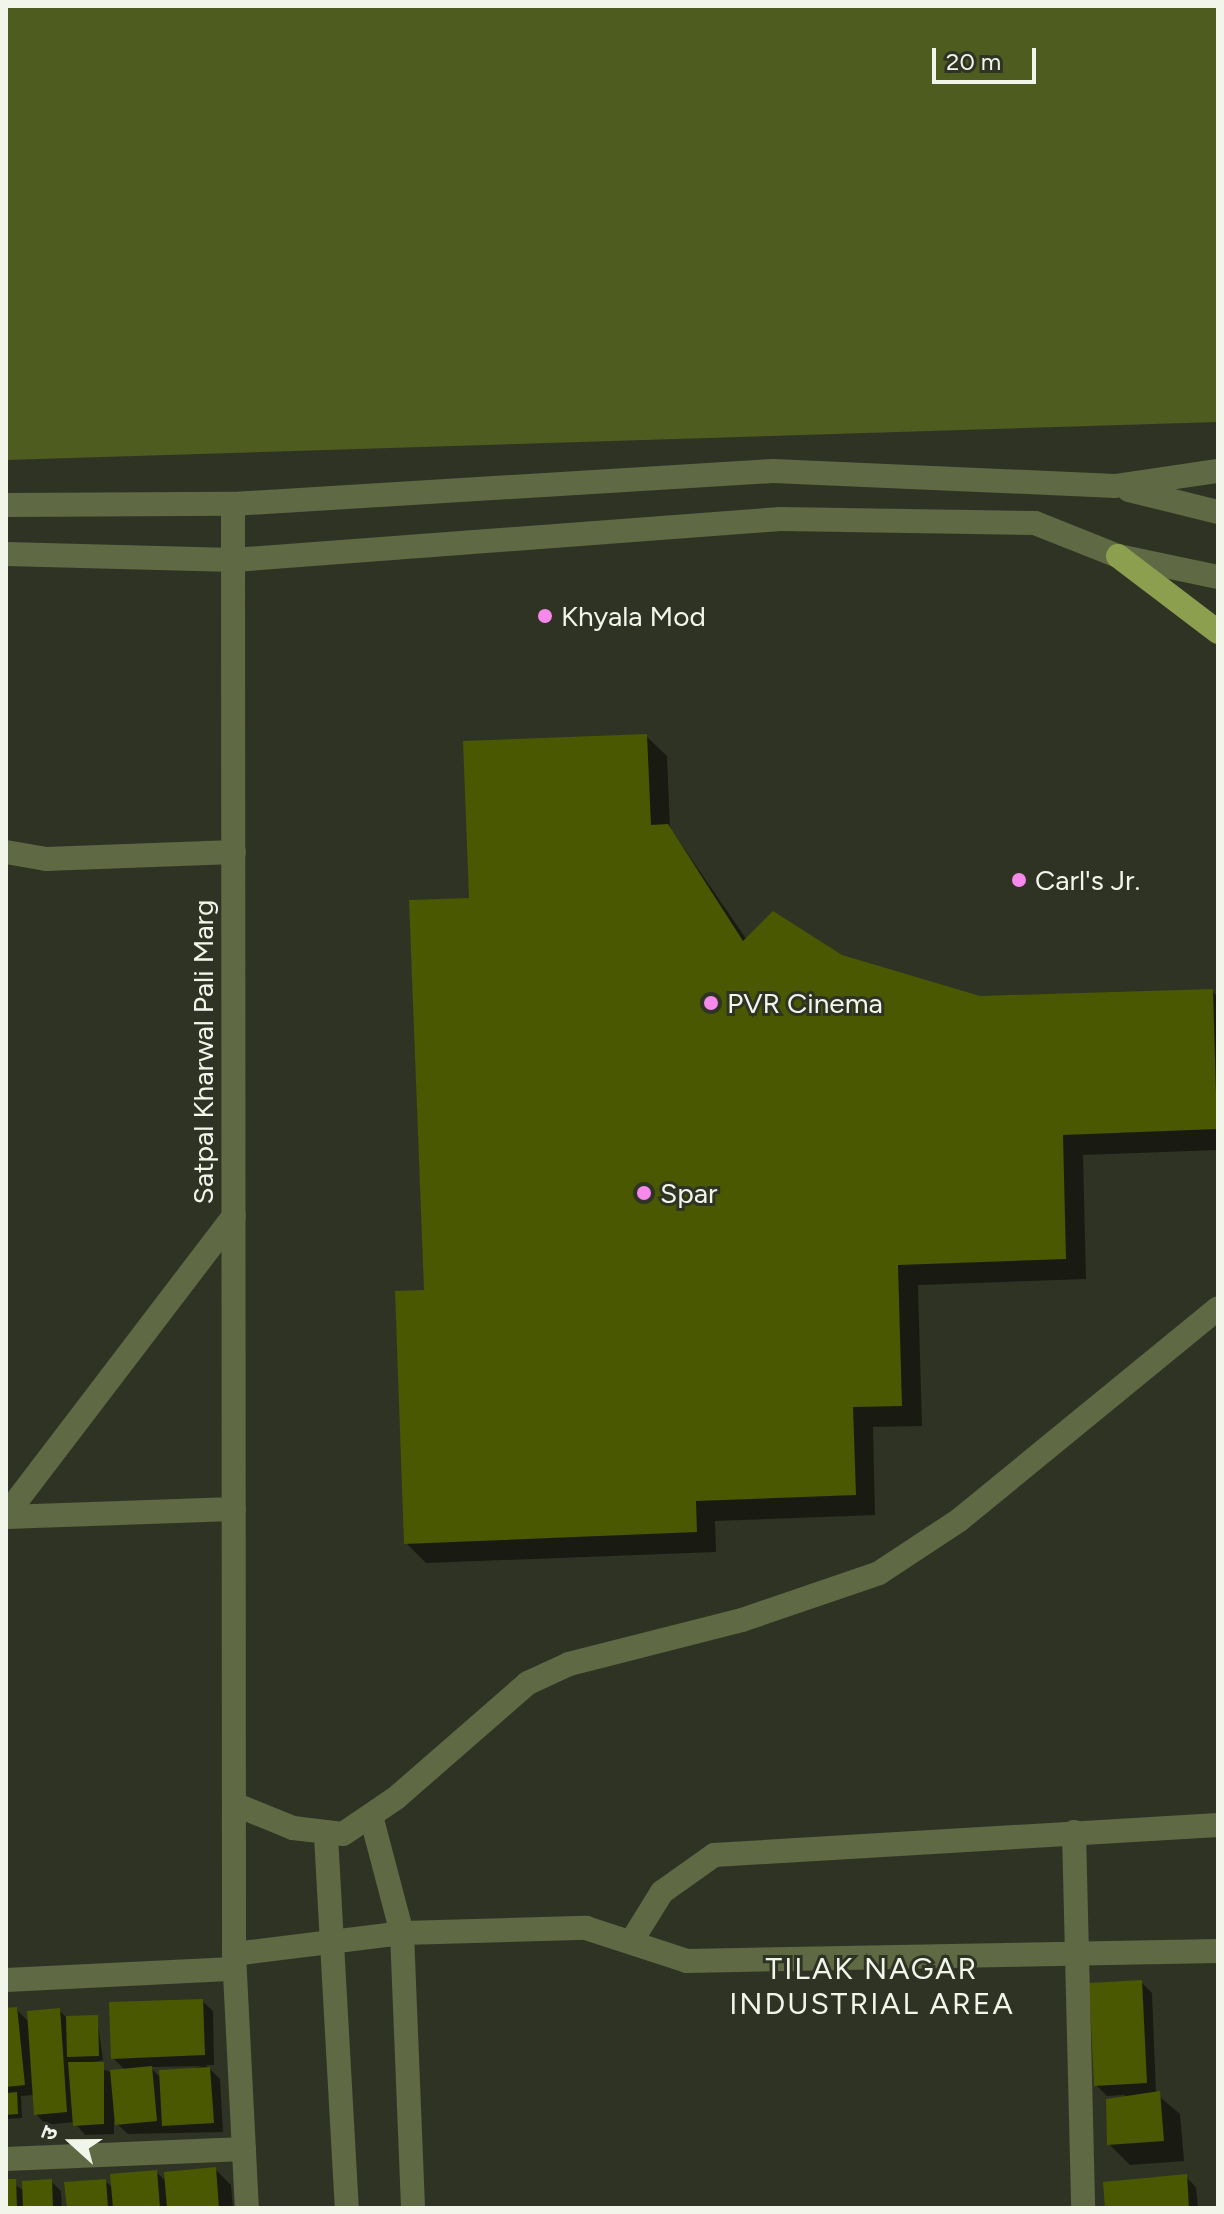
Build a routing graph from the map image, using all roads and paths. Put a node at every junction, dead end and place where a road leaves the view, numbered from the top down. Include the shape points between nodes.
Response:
1 (1218, 471) edge
2 (1115, 486) junction
3 (233, 504) junction
4 (6, 505) edge
5 (1218, 512) edge
6 (6, 554) edge
7 (1118, 556) junction
8 (234, 560) junction
9 (1218, 577) edge
10 (1218, 632) edge
11 (6, 852) edge
12 (234, 852) junction
13 (234, 1216) junction
14 (1218, 1308) edge
15 (234, 1509) junction
16 (6, 1516) edge
17 (234, 1804) junction
18 (371, 1816) junction
19 (1218, 1825) edge
20 (1074, 1832) junction
21 (326, 1836) junction
22 (402, 1933) junction
23 (336, 1940) junction
24 (631, 1942) junction
25 (1218, 1951) edge
26 (1074, 1955) junction
27 (234, 1962) junction
28 (6, 1980) edge
29 (244, 2149) junction
30 (6, 2159) edge
31 (247, 2208) edge
32 (347, 2208) edge
33 (413, 2208) edge
34 (1083, 2208) edge

1 - 2 street
2 - 3 street via 773,471
2 - 5 street
3 - 4 street
3 - 8 street, Satpal Kharwal Pali Marg
6 - 8 street
7 - 8 street via 1035,523 780,519
7 - 9 street
7 - 10 main road
8 - 12 street, Satpal Kharwal Pali Marg
11 - 12 street via 46,859
12 - 13 street, Satpal Kharwal Pali Marg
13 - 15 street
13 - 16 street, Satpal Kharwal Pali Marg
14 - 18 street via 958,1521 879,1573 742,1620 557,1669 508,1695
15 - 16 street
15 - 17 street
17 - 21 street
17 - 27 street
18 - 21 street
18 - 22 street
19 - 20 street
20 - 24 street via 714,1855 662,1892
20 - 26 street
21 - 23 street
22 - 23 street
22 - 24 street via 586,1928
22 - 33 street
23 - 27 street
23 - 32 street
24 - 26 street via 687,1961
25 - 26 street
26 - 34 street
27 - 28 street
27 - 29 street
29 - 30 street
29 - 31 street

